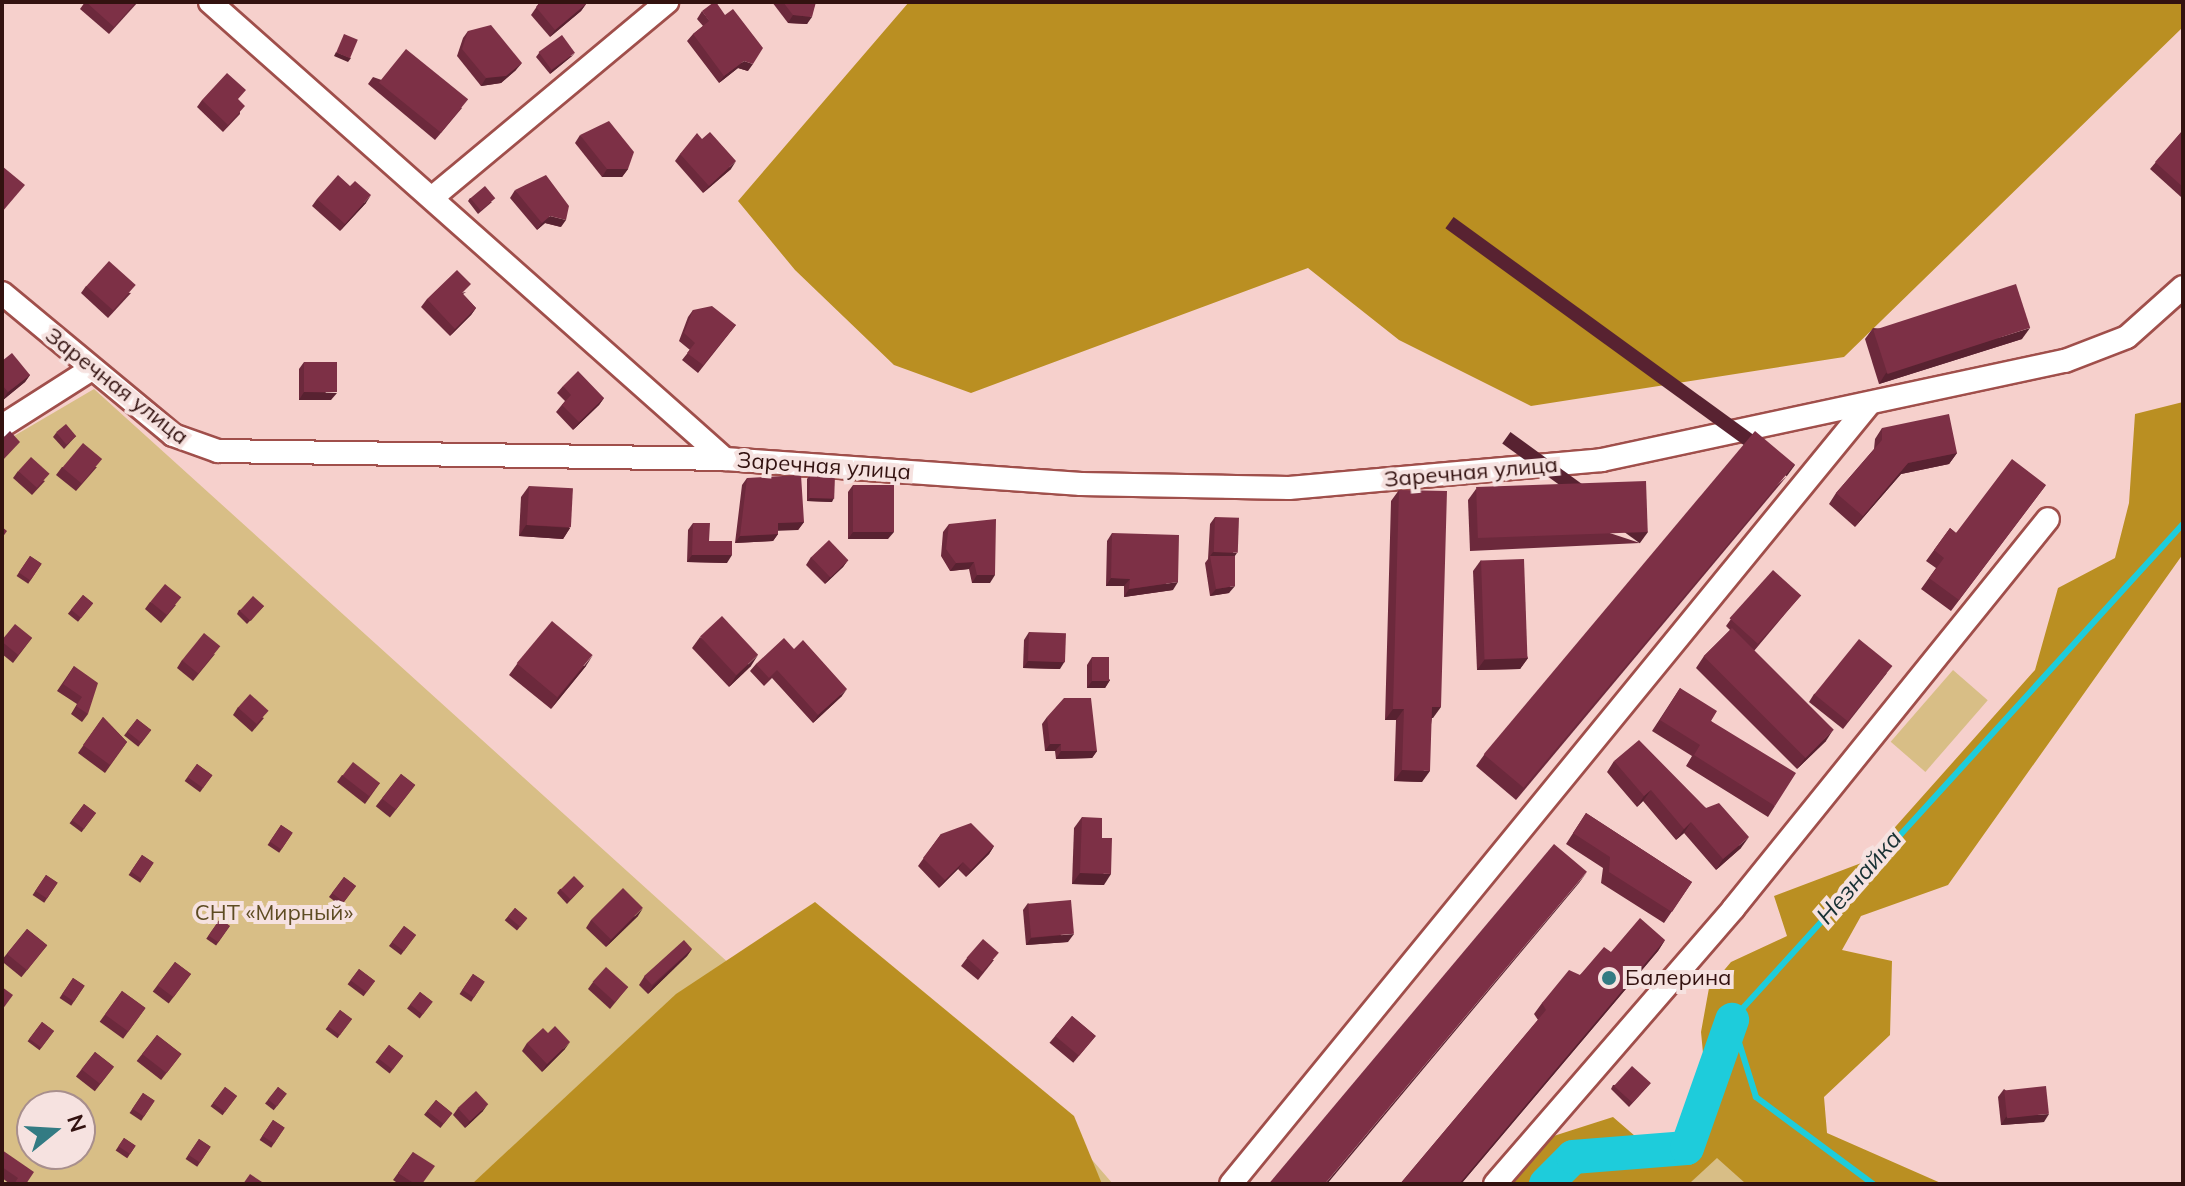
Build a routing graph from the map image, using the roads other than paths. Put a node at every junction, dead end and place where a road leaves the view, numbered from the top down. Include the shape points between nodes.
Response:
1 (210, 2) edge
2 (667, 2) edge
3 (433, 197) junction
4 (2183, 287) edge
5 (2, 293) edge
6 (90, 370) junction
7 (1870, 403) junction
8 (2, 426) edge
9 (725, 459) junction
10 (2048, 519) dead end
11 (1231, 1184) edge
12 (1495, 1184) edge

1 - 3 street, Заречная улица
2 - 3 street
3 - 9 street, Заречная улица
4 - 7 street, Заречная улица via 2127,337 2076,357
5 - 6 street, Заречная улица
6 - 8 street
6 - 9 street, Заречная улица via 173,435 218,451
7 - 9 street, Заречная улица via 1602,460 1289,488 1081,484
7 - 11 street
10 - 12 street via 1733,909

